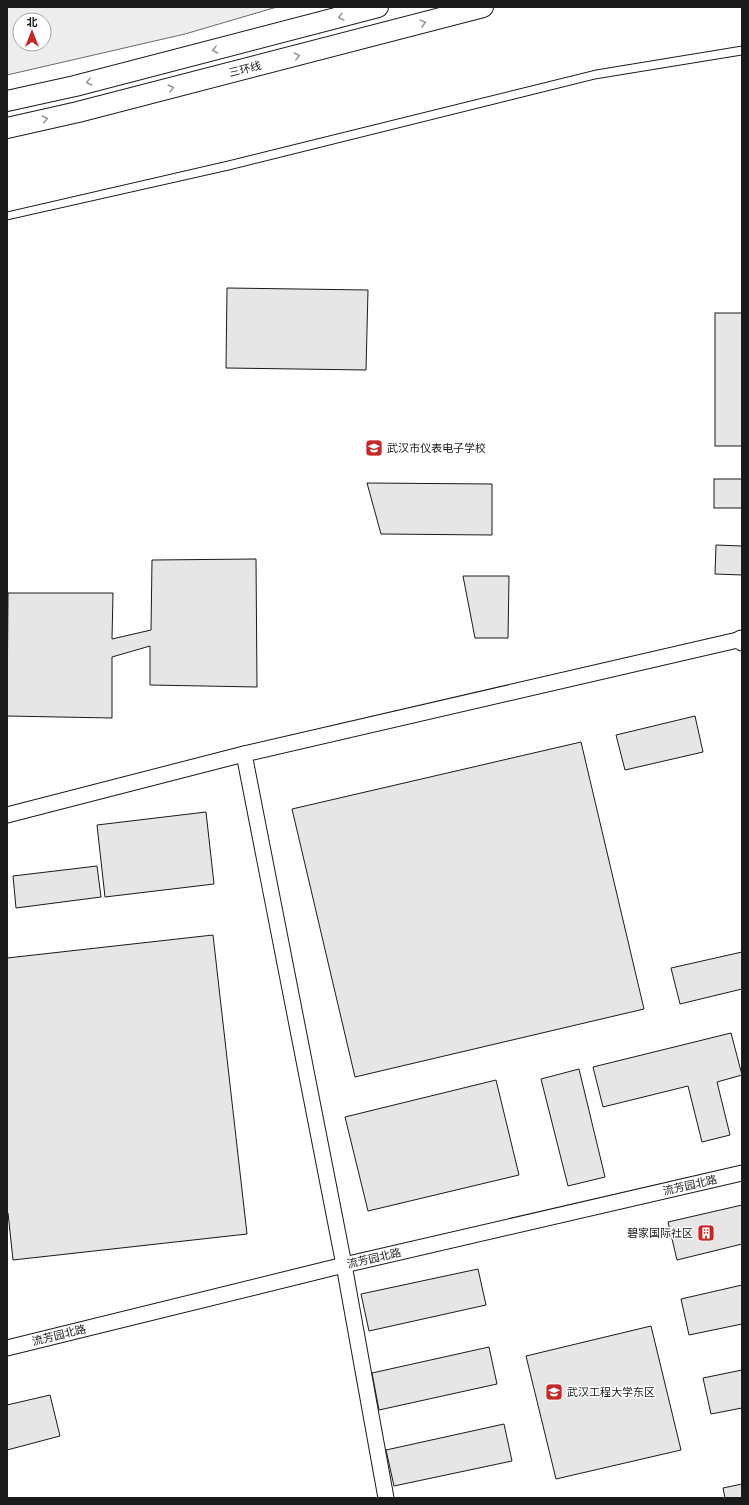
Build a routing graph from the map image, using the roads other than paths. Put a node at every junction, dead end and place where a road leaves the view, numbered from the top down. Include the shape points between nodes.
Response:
1 (378, 7) edge
2 (483, 7) edge
3 (7, 100) edge
4 (7, 128) edge
5 (742, 640) edge
6 (244, 754) junction
7 (7, 815) edge
8 (742, 1173) edge
9 (344, 1265) junction
10 (7, 1348) edge
11 (386, 1498) edge

1 -> 3 highway via 75,86
4 -> 2 highway, 三环线 via 94,108
5 - 6 street
6 - 7 street
6 - 9 street
8 - 9 street, 流芳园北路
9 - 10 street, 流芳园北路
9 - 11 street

